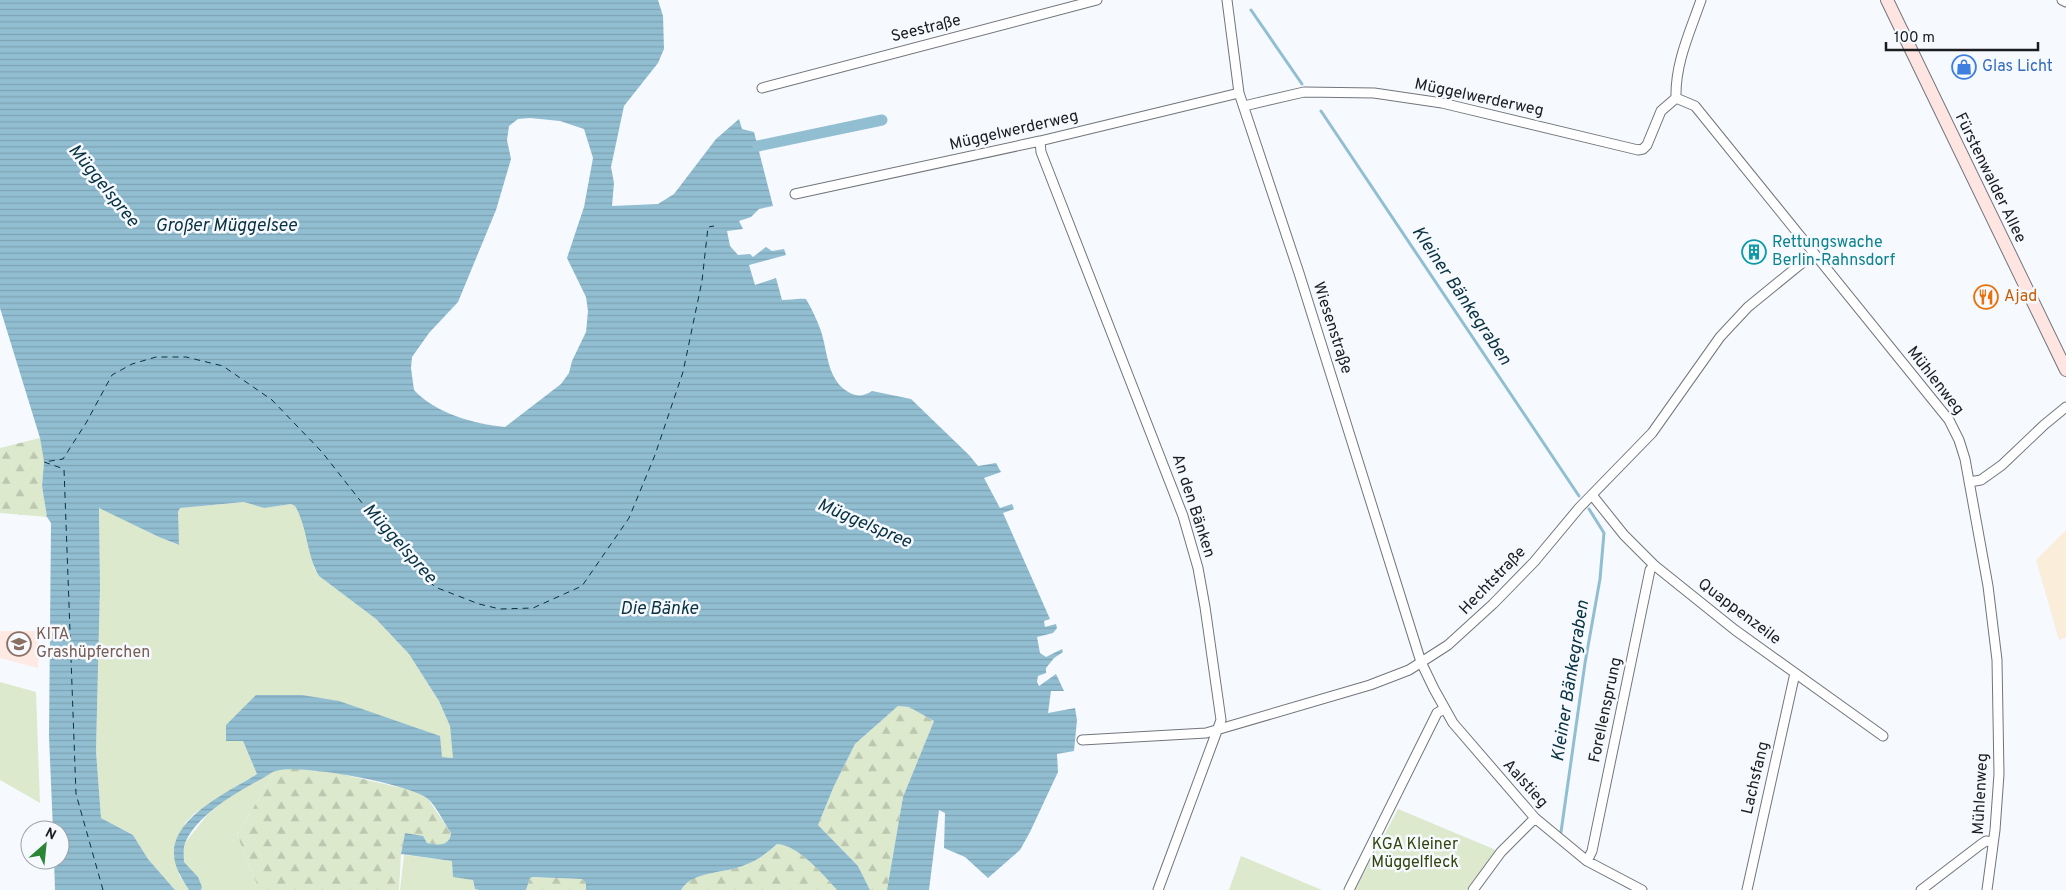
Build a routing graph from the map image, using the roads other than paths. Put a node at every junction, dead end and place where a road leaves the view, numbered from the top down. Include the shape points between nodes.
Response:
1 (1097, 0) edge
2 (1227, 0) edge
3 (1701, 0) edge
4 (1887, 0) edge
5 (2062, 0) edge
6 (2066, 2) edge
7 (762, 88) dead end
8 (1239, 93) junction
9 (1676, 98) junction
10 (1244, 106) junction
11 (1040, 141) junction
12 (795, 194) dead end
13 (1813, 254) junction
14 (2066, 370) edge
15 (2066, 407) edge
16 (1969, 482) junction
17 (1592, 495) junction
18 (1654, 565) junction
19 (1422, 662) junction
20 (1795, 673) junction
21 (1444, 709) junction
22 (1219, 730) junction
23 (1883, 736) dead end
24 (1082, 740) dead end
25 (1535, 818) junction
26 (1993, 842) junction
27 (1587, 861) junction
28 (1158, 890) edge
29 (1349, 890) edge
30 (1473, 890) edge
31 (1642, 890) edge
32 (1747, 890) edge
33 (1921, 890) edge
34 (1987, 890) edge

1 - 7 street, Seestraße
2 - 8 street, Wiesenstraße
3 - 9 street via 1678,68
4 - 14 main road, Fürstenwalder Allee
5 - 6 street
8 - 10 street, Wiesenstraße
8 - 11 street, Müggelwerderweg
9 - 10 street, Müggelwerderweg via 1661,111 1647,145 1638,150 1442,103 1374,93 1304,92
9 - 13 street, Mühlenweg via 1695,106
10 - 19 street, Wiesenstraße
11 - 12 street, Müggelwerderweg
11 - 22 street, An den Bänken via 1041,152 1183,516 1205,607 1222,720
13 - 16 street, Mühlenweg via 1949,420 1959,440
13 - 17 street, Hechtstraße via 1748,307 1720,337 1652,433
15 - 16 street via 2002,465 1981,480
16 - 26 street, Mühlenweg via 1988,586 1997,660 1999,774
17 - 18 street, Quappenzeile via 1624,535
17 - 19 street, Hechtstraße via 1493,604 1448,644
18 - 20 street, Quappenzeile
18 - 27 street, Forellensprung via 1650,570 1592,852
19 - 21 street, Aalstieg
19 - 22 street, Hechtstraße via 1370,685
20 - 23 street, Quappenzeile
20 - 32 street, Lachsfang
21 - 25 street, Aalstieg
21 - 29 street via 1437,712
22 - 24 street, Hechtstraße
22 - 28 street, An den Bänken
25 - 27 street, Aalstieg
25 - 30 street via 1501,852
26 - 33 street via 1986,841
26 - 34 street, Mühlenweg
27 - 31 street, Aalstieg

